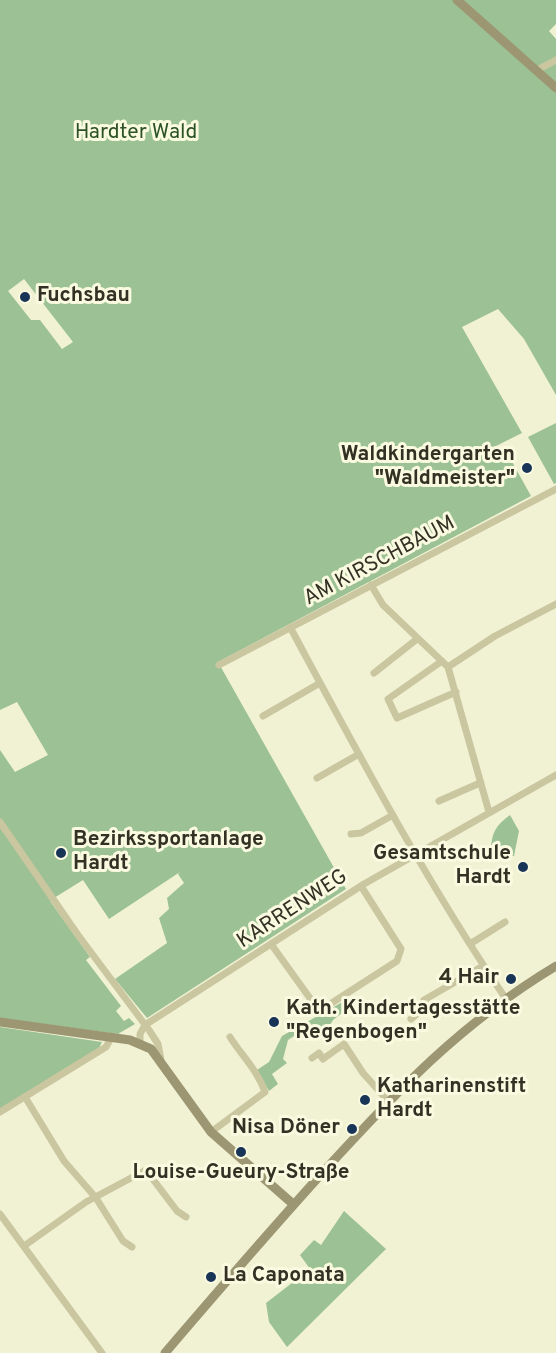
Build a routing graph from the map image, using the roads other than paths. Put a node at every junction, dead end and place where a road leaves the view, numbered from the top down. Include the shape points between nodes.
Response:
1 (457, 0) edge
2 (556, 60) edge
3 (537, 70) junction
4 (556, 88) edge
5 (556, 489) edge
6 (371, 585) junction
7 (556, 604) edge
8 (290, 627) junction
9 (417, 639) junction
10 (442, 661) junction
11 (219, 665) dead end
12 (448, 667) junction
13 (374, 673) dead end
14 (320, 683) junction
15 (456, 692) junction
16 (263, 716) dead end
17 (359, 754) junction
18 (556, 775) edge
19 (317, 778) dead end
20 (480, 783) junction
21 (439, 801) dead end
22 (489, 812) junction
23 (393, 815) junction
24 (0, 822) edge
25 (351, 834) dead end
26 (415, 853) junction
27 (361, 886) junction
28 (505, 922) dead end
29 (272, 944) junction
30 (470, 944) junction
31 (483, 966) junction
32 (556, 966) edge
33 (506, 999) junction
34 (411, 1019) dead end
35 (0, 1022) edge
36 (147, 1027) junction
37 (230, 1037) dead end
38 (111, 1038) junction
39 (140, 1043) junction
40 (312, 1058) dead end
41 (161, 1060) junction
42 (25, 1097) junction
43 (387, 1101) junction
44 (0, 1112) edge
45 (211, 1132) junction
46 (96, 1198) junction
47 (293, 1204) junction
48 (0, 1214) edge
49 (186, 1217) dead end
50 (24, 1245) junction
51 (132, 1247) dead end
52 (102, 1353) edge
53 (165, 1353) edge

1 - 3 main road
2 - 3 street
3 - 4 main road
5 - 6 street, AM KIRSCHBAUM
6 - 8 street, AM KIRSCHBAUM
6 - 9 street via 383,605
7 - 12 street via 495,636
8 - 11 street, AM KIRSCHBAUM
8 - 14 street
9 - 10 street
9 - 13 street
10 - 12 street
10 - 15 street via 388,699 397,718
12 - 15 street
14 - 16 street
14 - 17 street
15 - 20 street
17 - 19 street
17 - 23 street
18 - 22 street, KARRENWEG
20 - 21 street
20 - 22 street
22 - 26 street, KARRENWEG
23 - 25 street via 361,833
23 - 26 street
24 - 36 street
26 - 27 street, KARRENWEG
26 - 30 street
27 - 29 street, KARRENWEG
27 - 29 street via 401,949 401,955 390,965 324,1008 316,1008
28 - 30 street
29 - 36 street, KARRENWEG
30 - 31 street
31 - 33 street
31 - 34 street via 424,1000 427,1005
32 - 33 main road
33 - 43 main road via 448,1043
35 - 38 main road
36 - 39 street, KARRENWEG via 146,1039
36 - 41 street via 158,1044
37 - 45 street via 249,1060 265,1092
38 - 39 main road
38 - 42 street via 105,1047
39 - 41 main road
40 - 43 street via 319,1053 323,1059 344,1044
41 - 45 main road
42 - 44 street
42 - 46 street via 64,1161
43 - 47 main road
45 - 47 main road
46 - 49 street via 146,1170
46 - 50 street
46 - 51 street via 123,1241
47 - 53 main road
48 - 50 street
50 - 52 street

